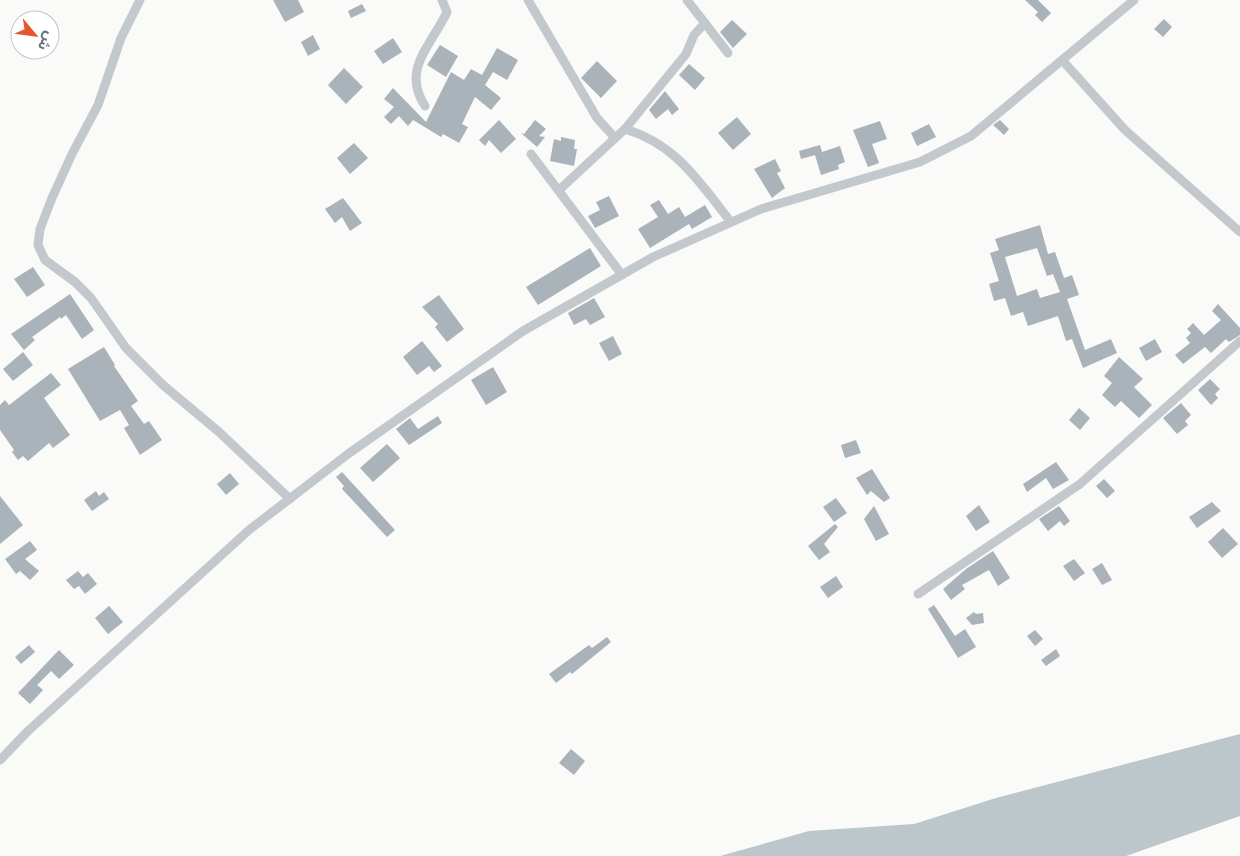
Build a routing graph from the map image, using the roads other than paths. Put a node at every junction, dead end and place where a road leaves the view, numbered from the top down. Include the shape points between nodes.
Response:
1 (140, 0) edge
2 (442, 0) edge
3 (528, 0) edge
4 (687, 0) edge
5 (1134, 0) edge
6 (705, 23) junction
7 (728, 53) dead end
8 (1063, 60) junction
9 (425, 106) dead end
10 (625, 129) junction
11 (615, 138) junction
12 (531, 154) dead end
13 (559, 190) junction
14 (731, 222) junction
15 (1240, 232) edge
16 (622, 275) junction
17 (1240, 341) edge
18 (290, 498) junction
19 (918, 594) dead end
20 (0, 760) edge

1 - 18 street via 121,38 98,105 52,198 40,229 38,245 45,260 91,298 126,348
2 - 9 street via 447,12 416,71 414,83
3 - 11 street via 596,118
4 - 6 street
5 - 8 street
6 - 7 street
6 - 10 street via 694,35 686,54
8 - 14 street via 971,136 920,162 760,209
8 - 15 street via 1125,130
10 - 11 street
10 - 14 street via 670,150
11 - 13 street
12 - 13 street
13 - 16 street
14 - 16 street via 653,257
16 - 18 street via 523,331
17 - 19 street via 1080,484
18 - 20 street via 249,530

